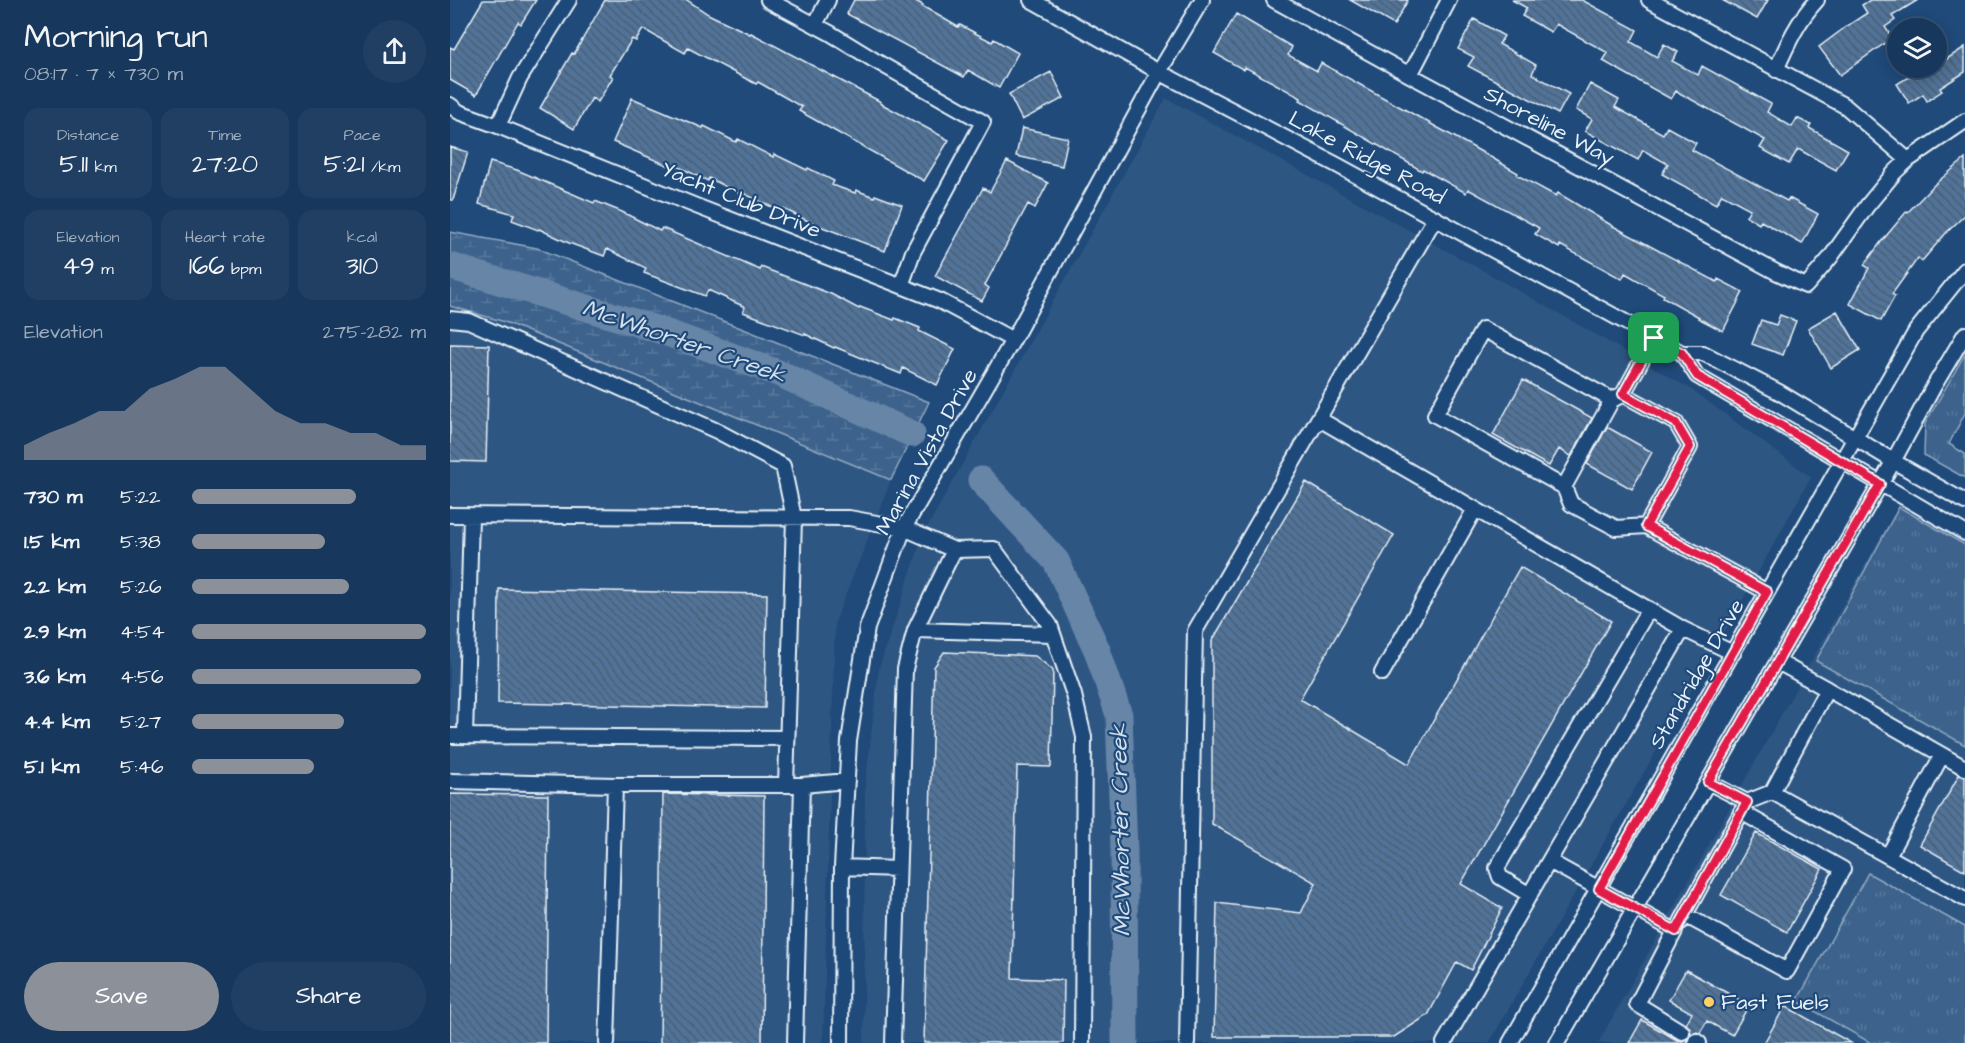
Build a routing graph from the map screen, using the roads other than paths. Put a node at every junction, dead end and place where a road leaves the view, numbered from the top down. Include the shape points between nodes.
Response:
1 (569, 0) edge
2 (768, 0) edge
3 (828, 0) edge
4 (1031, 0) edge
5 (1202, 0) edge
6 (1274, 0) edge
7 (1449, 0) edge
8 (1649, 0) edge
9 (1817, 0) edge
10 (815, 25) junction
11 (1776, 70) junction
12 (1160, 72) junction
13 (1410, 75) junction
14 (450, 105) edge
15 (1965, 121) edge
16 (498, 126) junction
17 (1908, 160) junction
18 (1435, 218) junction
19 (1965, 270) edge
20 (901, 286) junction
21 (450, 319) edge
22 (1965, 334) edge
23 (1654, 338) junction
24 (1013, 340) junction
25 (1682, 353) junction
26 (1617, 397) junction
27 (1319, 419) junction
28 (1855, 437) junction
29 (1842, 461) junction
30 (1893, 461) junction
31 (1880, 484) junction
32 (1564, 487) junction
33 (1965, 502) edge
34 (1475, 509) junction
35 (450, 515) edge
36 (471, 516) junction
37 (794, 518) junction
38 (1646, 526) junction
39 (904, 528) junction
40 (1965, 533) edge
41 (954, 550) junction
42 (1767, 592) junction
43 (1649, 609) junction
44 (1683, 629) junction
45 (915, 630) junction
46 (1053, 634) junction
47 (1733, 653) junction
48 (1778, 662) junction
49 (1382, 673) dead end
50 (1827, 689) junction
51 (450, 736) edge
52 (465, 736) junction
53 (787, 738) junction
54 (1942, 755) junction
55 (1965, 768) edge
56 (450, 781) edge
57 (847, 782) junction
58 (1708, 782) junction
59 (786, 784) junction
60 (615, 785) junction
61 (802, 785) junction
62 (1772, 792) junction
63 (1744, 807) junction
64 (1888, 856) junction
65 (1550, 861) junction
66 (842, 867) junction
67 (898, 869) junction
68 (1599, 889) junction
69 (1530, 894) junction
70 (1965, 899) edge
71 (1634, 909) junction
72 (1685, 915) junction
73 (1676, 931) junction
74 (1682, 1032) dead end
75 (607, 1043) edge
76 (795, 1043) edge
77 (841, 1043) edge
78 (893, 1043) edge
79 (1082, 1043) edge
80 (1187, 1043) edge
81 (1444, 1043) edge
82 (1510, 1043) edge
83 (1557, 1043) edge

1 - 16 street via 520,78
2 - 10 street
3 - 10 street
4 - 12 street, Lake Ridge Road
5 - 12 street, Marina Vista Drive
6 - 13 street, Shoreline Way
7 - 13 street
8 - 11 street
9 - 11 street via 1788,43
10 - 20 street via 983,122 913,252
11 - 17 street via 1845,106
12 - 18 street, Lake Ridge Road
12 - 24 street, Marina Vista Drive
13 - 17 street, Shoreline Way via 1806,286
14 - 16 street, Yacht Club Drive
15 - 17 street
16 - 20 street, Yacht Club Drive
18 - 23 street, Lake Ridge Road
18 - 27 street
19 - 28 street, Standridge Drive via 1916,332
20 - 24 street, Yacht Club Drive via 940,301
21 - 37 street via 469,321 717,431 783,466
22 - 30 street
23 - 25 street, Lake Ridge Road
23 - 26 street
24 - 39 street, Marina Vista Drive
25 - 28 street, Lake Ridge Road via 1703,353
25 - 29 street, Lake Ridge Road via 1697,376
26 - 32 street
26 - 32 street via 1483,329 1435,415
26 - 38 street via 1676,423 1690,447
27 - 34 street
27 - 80 street via 1195,631
28 - 29 street, Standridge Drive
28 - 30 street, Lake Ridge Road
29 - 31 street, Lake Ridge Road
29 - 42 street, Standridge Drive
30 - 31 street
30 - 33 street, Lake Ridge Road
31 - 40 street, Lake Ridge Road
31 - 48 street
32 - 38 street via 1571,504 1616,528
34 - 43 street
34 - 49 street
35 - 36 street
36 - 37 street
36 - 52 street
37 - 39 street via 849,518
37 - 53 street
38 - 42 street
39 - 41 street
39 - 57 street, Marina Vista Drive via 867,628 849,741
41 - 45 street
41 - 46 street via 993,549
42 - 47 street, Standridge Drive
43 - 44 street
43 - 69 street via 1497,868 1500,877
44 - 47 street
44 - 65 street
45 - 46 street
45 - 67 street via 905,669
46 - 79 street via 1084,737
47 - 68 street, Standridge Drive
48 - 50 street
48 - 58 street
50 - 54 street
50 - 62 street
51 - 52 street
52 - 53 street
53 - 59 street
54 - 55 street
54 - 64 street
56 - 60 street
57 - 61 street
57 - 66 street, Marina Vista Drive
58 - 63 street
58 - 71 street
59 - 60 street
59 - 61 street
60 - 75 street
61 - 76 street
62 - 63 street
62 - 64 street
63 - 72 street
63 - 72 street via 1843,869 1787,970
64 - 70 street
65 - 68 street
65 - 69 street
66 - 67 street
66 - 77 street, Marina Vista Drive
67 - 78 street
68 - 71 street
68 - 82 street, Standridge Drive
69 - 81 street
71 - 73 street
71 - 83 street
72 - 73 street
73 - 74 street via 1637,1004

